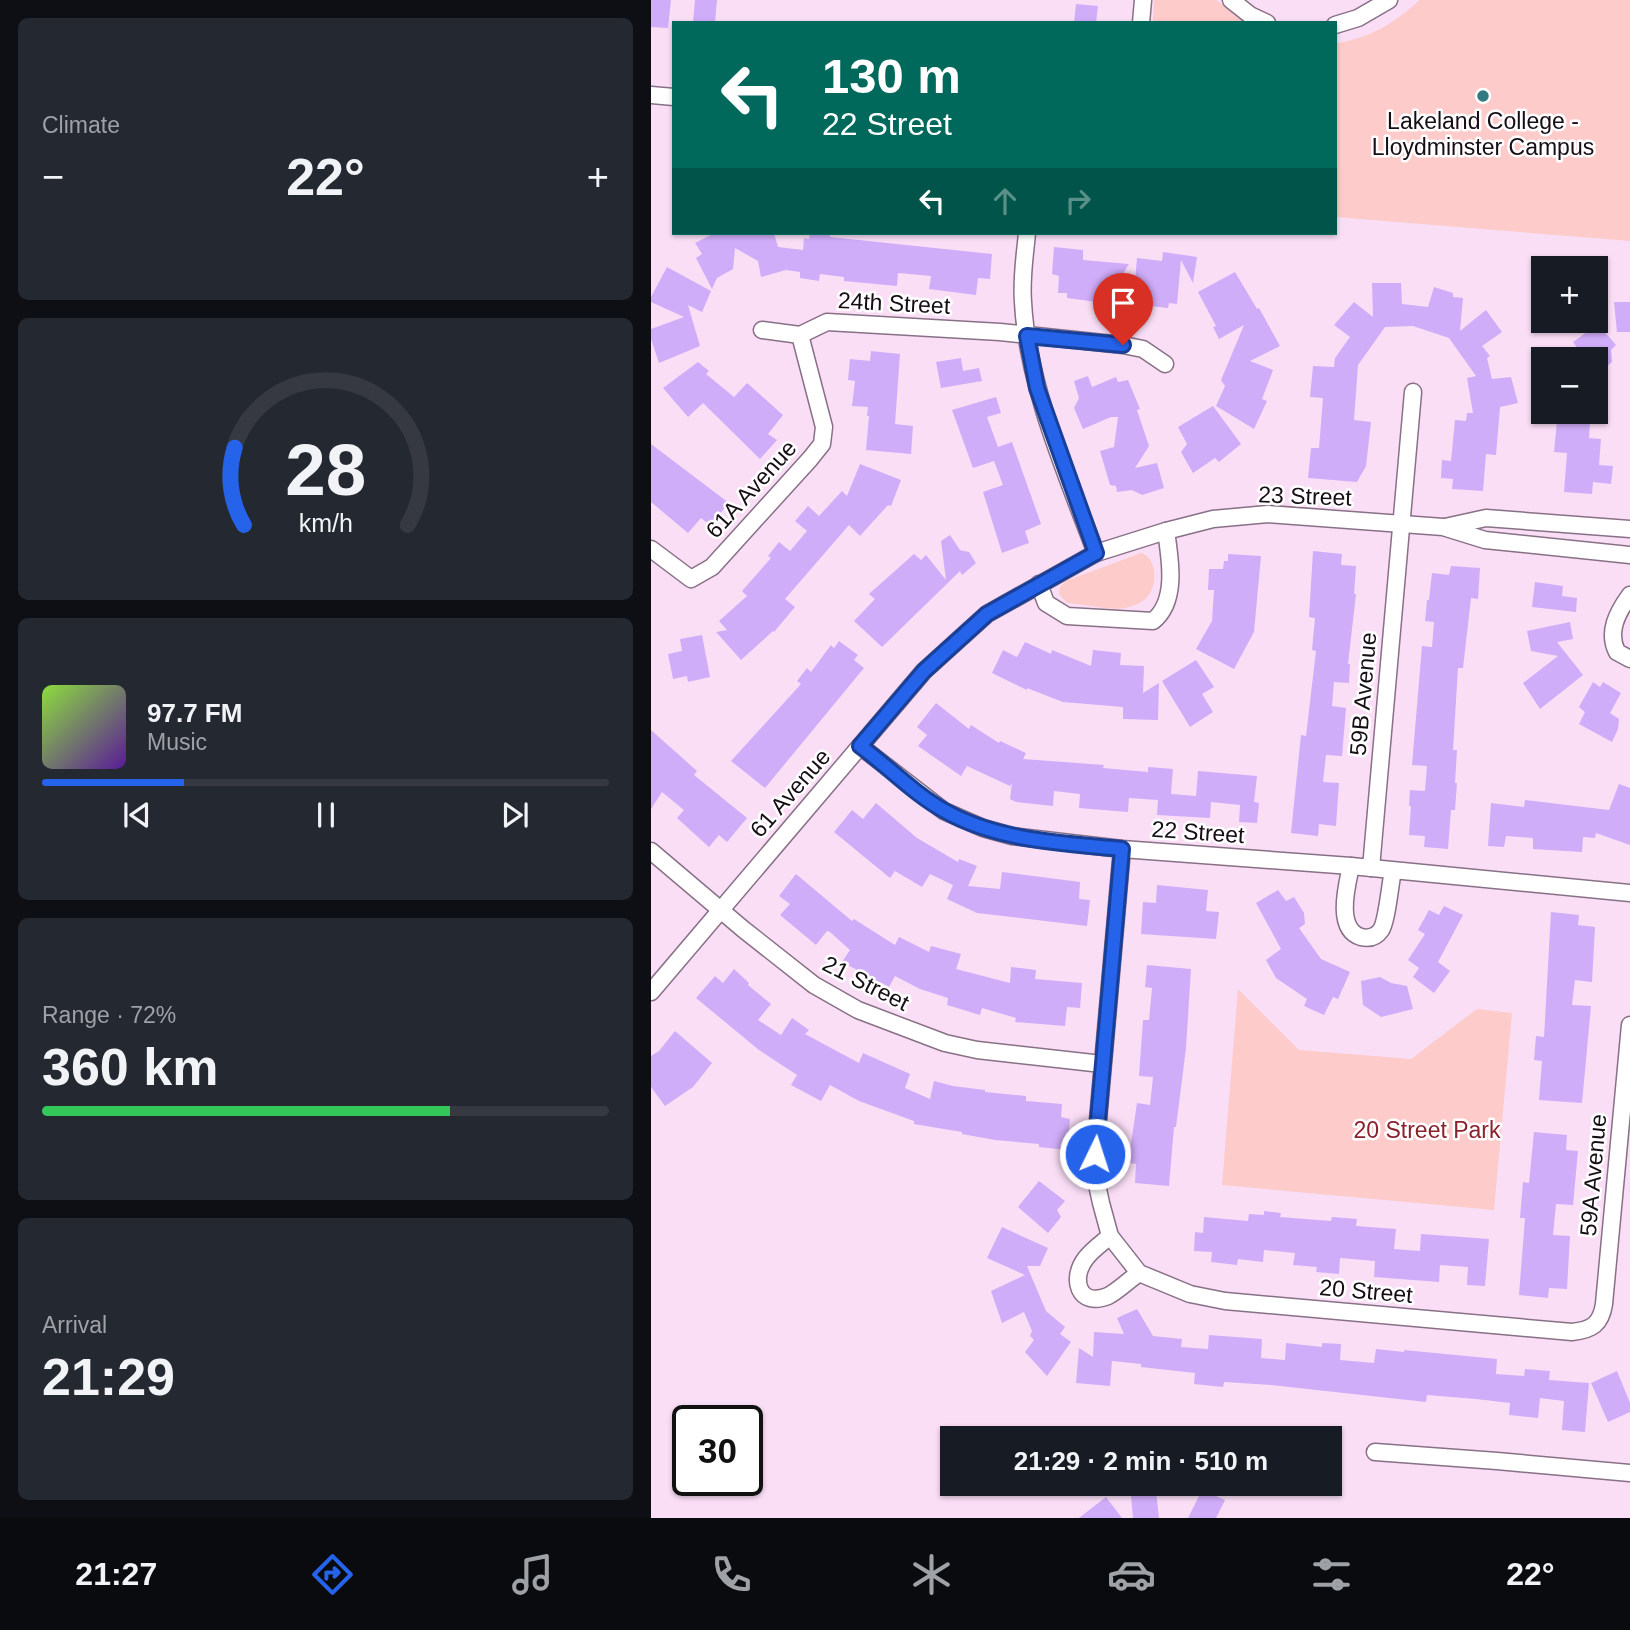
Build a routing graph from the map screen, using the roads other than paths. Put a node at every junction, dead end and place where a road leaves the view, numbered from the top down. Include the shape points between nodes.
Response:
1 (1143, 0) edge
2 (1231, 0) edge
3 (1389, 0) edge
4 (1141, 21) edge
5 (1263, 21) edge
6 (1337, 24) edge
7 (651, 95) edge
8 (672, 97) edge
9 (1027, 235) edge
10 (762, 330) dead end
11 (800, 335) junction
12 (1027, 336) junction
13 (1164, 364) dead end
14 (1413, 392) dead end
15 (1402, 525) junction
16 (1443, 527) junction
17 (1630, 529) edge
18 (1166, 531) junction
19 (651, 549) edge
20 (1096, 553) junction
21 (1630, 555) edge
22 (1039, 584) junction
23 (1630, 595) edge
24 (1630, 659) edge
25 (860, 746) junction
26 (1122, 849) junction
27 (651, 851) edge
28 (1351, 866) junction
29 (1371, 869) junction
30 (1393, 871) junction
31 (1630, 893) edge
32 (722, 909) junction
33 (651, 992) edge
34 (1630, 1025) edge
35 (1102, 1065) junction
36 (1110, 1236) junction
37 (1139, 1273) junction
38 (1594, 1326) joint
39 (1375, 1452) dead end
40 (1630, 1473) edge

1 - 4 street
2 - 5 street
3 - 6 street
7 - 8 street
9 - 12 street via 1023,299
10 - 11 street
11 - 12 street, 24th Street via 827,321
11 - 19 street, 61A Avenue via 824,427 822,444 712,567 691,579
12 - 13 street, 24th Street via 1143,349
12 - 20 street via 1037,388
14 - 15 street, 59B Avenue
15 - 16 street, 23 Street
15 - 18 street, 23 Street via 1268,514 1213,519
15 - 29 street, 59B Avenue
16 - 17 street, 23 Street via 1486,518
16 - 21 street, 23 Street via 1485,540
18 - 20 street, 23 Street
18 - 22 street via 1171,564 1167,602 1153,621 1067,616 1046,603
20 - 22 street, 23 Street
22 - 25 street, 61 Avenue via 978,622 924,671
23 - 24 street via 1612,627 1617,652
25 - 26 street, 22 Street via 944,811 983,828 1012,836
25 - 32 street, 61 Avenue
26 - 28 street, 22 Street
26 - 35 street
27 - 32 street, 21 Street
28 - 29 street, 22 Street
28 - 30 street via 1346,918 1355,934 1364,938 1380,931
29 - 30 street, 22 Street
30 - 31 street, 22 Street
32 - 33 street, 61 Avenue
32 - 35 street, 21 Street via 814,985 887,1022 978,1050
34 - 38 street, 59A Avenue via 1604,1304 1602,1318
35 - 36 street via 1096,1180
36 - 37 street, 20 Street
36 - 37 street via 1085,1259 1079,1272 1077,1287 1083,1296 1108,1296
37 - 38 street, 20 Street via 1190,1294 1225,1301 1573,1332
39 - 40 street

